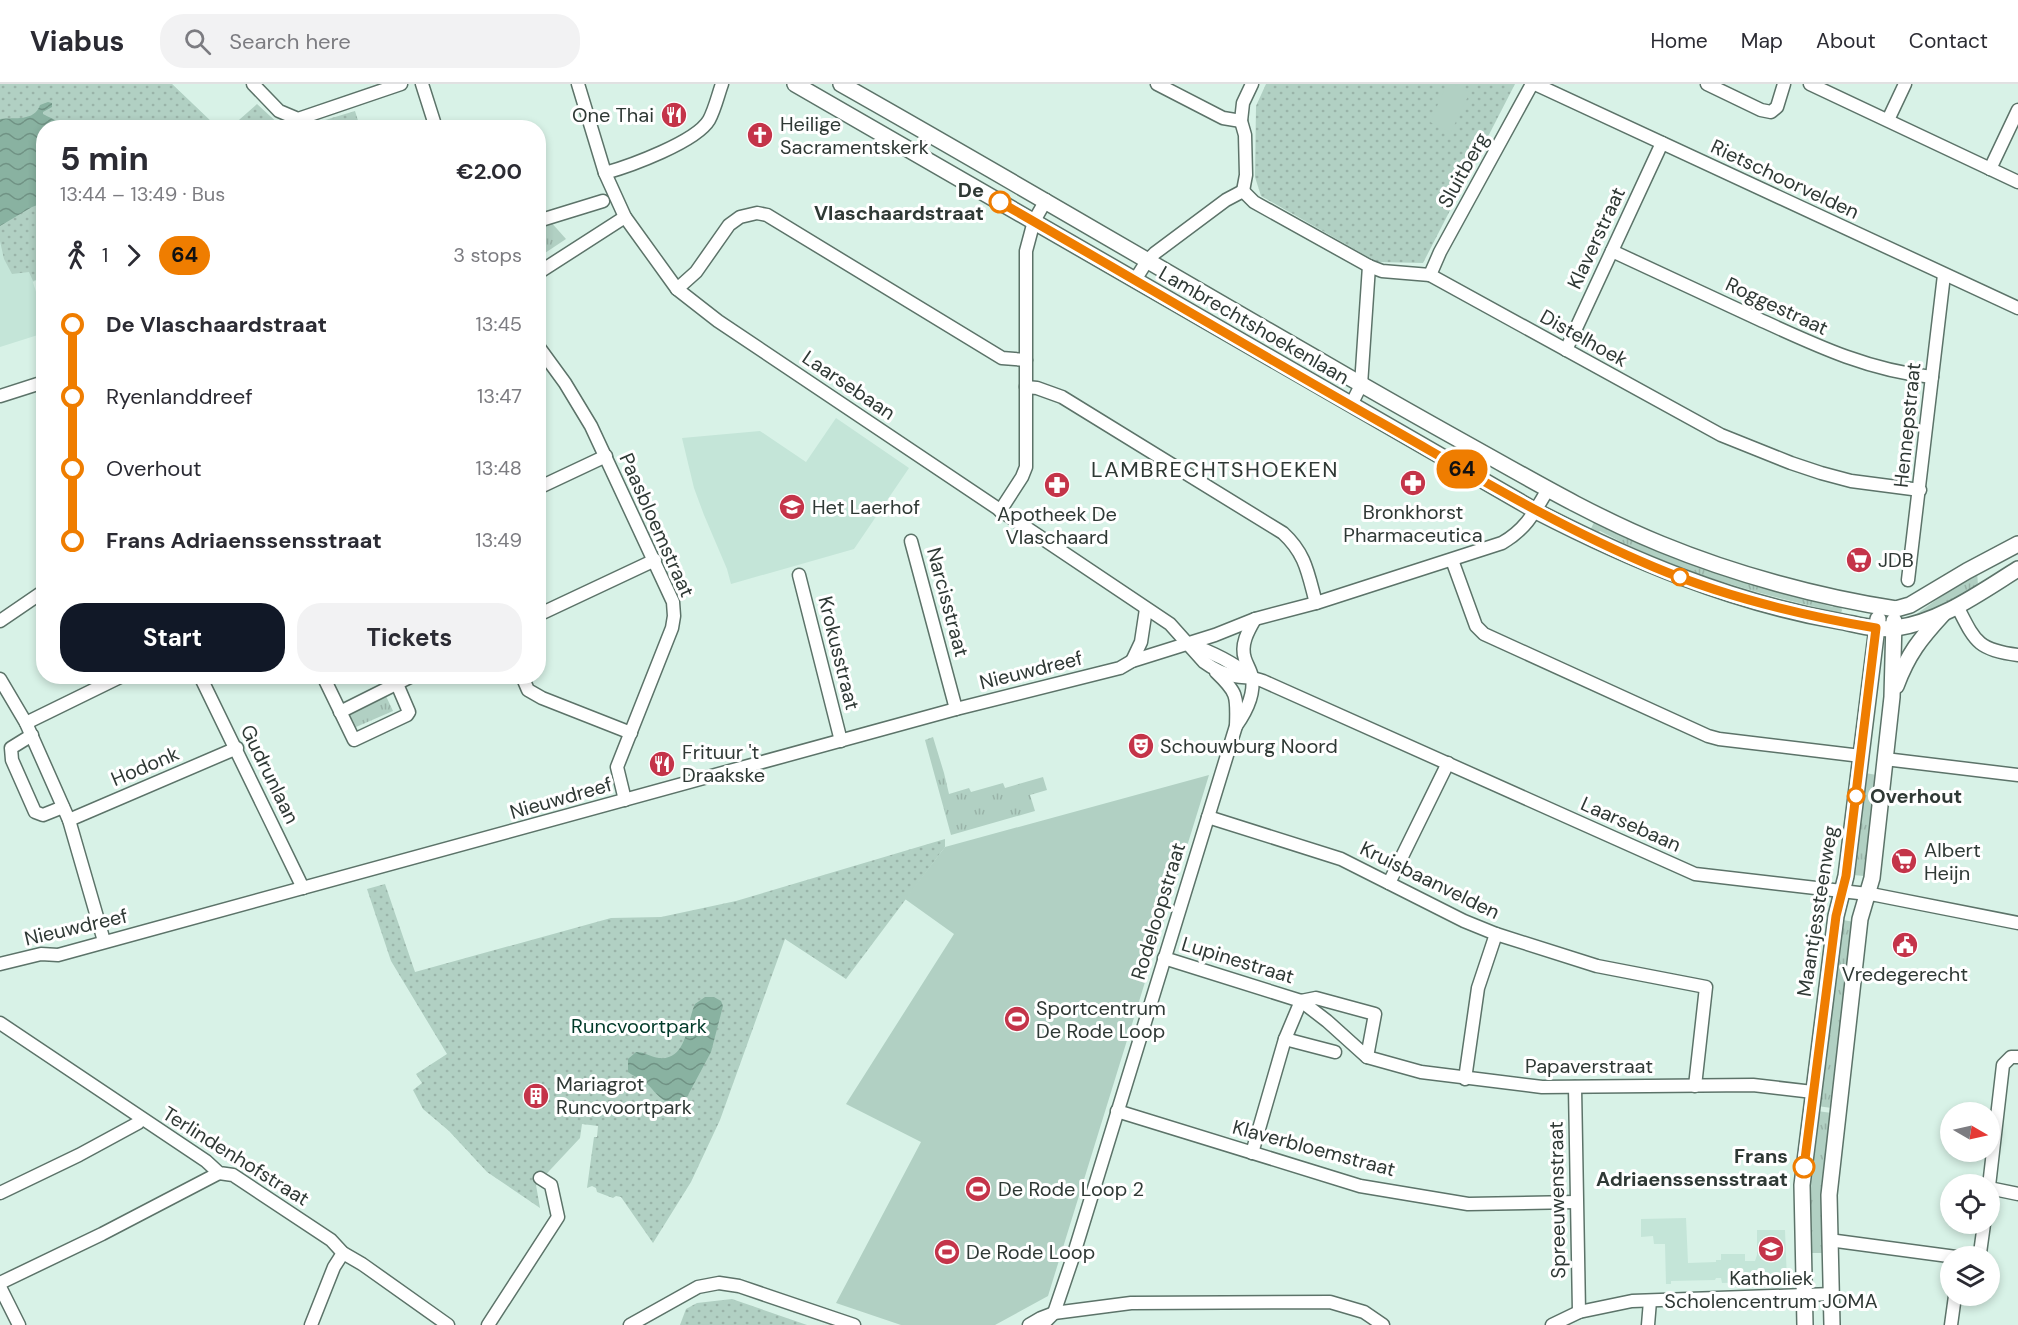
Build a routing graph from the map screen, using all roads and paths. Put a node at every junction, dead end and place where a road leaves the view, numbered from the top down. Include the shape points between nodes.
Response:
1 (253, 84) edge
2 (401, 84) edge
3 (422, 84) edge
4 (578, 84) edge
5 (722, 84) edge
6 (795, 84) edge
7 (842, 84) edge
8 (1157, 84) edge
9 (1252, 84) edge
10 (1534, 84) edge
11 (1707, 84) edge
12 (1785, 84) edge
13 (1810, 84) edge
14 (1905, 84) edge
15 (2018, 110) edge
16 (433, 120) edge
17 (1888, 120) junction
18 (1241, 121) junction
19 (1662, 143) junction
20 (1990, 169) junction
21 (604, 173) junction
22 (2018, 182) edge
23 (1243, 191) junction
24 (1046, 200) junction
25 (603, 201) dead end
26 (625, 217) junction
27 (546, 219) edge
28 (1034, 221) junction
29 (1612, 251) junction
30 (1147, 261) junction
31 (1369, 266) junction
32 (546, 268) edge
33 (1430, 275) junction
34 (1944, 275) junction
35 (1135, 280) junction
36 (677, 289) junction
37 (2018, 308) edge
38 (1566, 350) junction
39 (546, 358) edge
40 (1026, 360) junction
41 (1932, 377) junction
42 (36, 385) edge
43 (1361, 385) junction
44 (1026, 387) junction
45 (0, 396) edge
46 (1351, 405) junction
47 (606, 456) junction
48 (546, 484) edge
49 (1548, 489) junction
50 (1920, 490) junction
51 (1000, 511) junction
52 (1536, 511) junction
53 (911, 541) dead end
54 (2018, 544) edge
55 (655, 560) junction
56 (1452, 560) junction
57 (2018, 569) edge
58 (799, 575) dead end
59 (1908, 580) dead end
60 (36, 596) edge
61 (1316, 603) junction
62 (1880, 607) junction
63 (1146, 609) junction
64 (1896, 609) junction
65 (1951, 609) junction
66 (546, 611) edge
67 (1255, 619) junction
68 (0, 621) edge
69 (1876, 628) junction
70 (1893, 629) junction
71 (1188, 644) junction
72 (2018, 655) edge
73 (1132, 661) junction
74 (1211, 667) junction
75 (1252, 677) junction
76 (0, 679) edge
77 (108, 684) edge
78 (204, 684) edge
79 (327, 684) edge
80 (397, 684) joint
81 (525, 684) edge
82 (1892, 697) junction
83 (1237, 701) junction
84 (956, 709) junction
85 (340, 712) junction
86 (1236, 726) junction
87 (29, 729) junction
88 (631, 733) junction
89 (841, 741) junction
90 (237, 748) junction
91 (1861, 756) junction
92 (1885, 759) junction
93 (1448, 763) junction
94 (2018, 775) edge
95 (625, 800) junction
96 (63, 807) junction
97 (1208, 817) junction
98 (69, 820) junction
99 (1389, 883) junction
100 (303, 888) junction
101 (1842, 892) junction
102 (1868, 894) junction
103 (2018, 923) edge
104 (1496, 934) junction
105 (104, 941) junction
106 (1164, 958) junction
107 (0, 964) edge
108 (1300, 1001) junction
109 (0, 1023) edge
110 (1284, 1038) junction
111 (1335, 1052) dead end
112 (2014, 1057) edge
113 (1368, 1058) junction
114 (1465, 1079) junction
115 (1695, 1086) junction
116 (1575, 1087) junction
117 (1813, 1092) junction
118 (1117, 1111) junction
119 (141, 1119) junction
120 (1252, 1153) junction
121 (219, 1173) junction
122 (1990, 1174) edge
123 (540, 1178) dead end
124 (2000, 1190) edge
125 (0, 1193) edge
126 (2018, 1194) edge
127 (1576, 1202) junction
128 (1829, 1240) junction
129 (343, 1253) junction
130 (1940, 1255) edge
131 (0, 1285) edge
132 (1832, 1294) junction
133 (1804, 1295) junction
134 (1650, 1301) junction
135 (1954, 1306) edge
136 (1579, 1312) junction
137 (1054, 1313) junction
138 (19, 1325) edge
139 (311, 1325) edge
140 (448, 1325) edge
141 (488, 1325) edge
142 (630, 1325) edge
143 (854, 1325) edge
144 (1029, 1325) edge
145 (1042, 1325) edge
146 (1383, 1325) edge
147 (1552, 1325) edge
148 (1648, 1325) edge
149 (1805, 1325) edge
150 (1832, 1325) edge
151 (1951, 1325) edge

1 - 2 street via 279,111 298,119
3 - 16 street
4 - 21 street, Laarsebaan
5 - 21 street via 701,130 631,165
6 - 28 street, Lambrechtshoekenlaan
7 - 24 street, Lambrechtshoekenlaan
8 - 18 street via 1223,118
9 - 18 street via 1243,103
10 - 19 street, Rietschoorvelden
10 - 33 street, Sluitberg
11 - 12 street via 1771,112 1777,107
13 - 17 street
14 - 17 street
15 - 20 street
17 - 20 street
18 - 23 street via 1245,135
19 - 29 street, Klaverstraat
19 - 34 street, Rietschoorvelden
20 - 22 street
21 - 26 street, Laarsebaan
23 - 30 street via 1214,208
23 - 31 street, Distelhoek via 1254,202
24 - 28 street
24 - 30 street, Lambrechtshoekenlaan
25 - 27 street
26 - 32 street
26 - 36 street, Laarsebaan
28 - 35 street, Lambrechtshoekenlaan
28 - 40 street via 1026,251
29 - 38 street, Klaverstraat
29 - 41 street, Roggestraat via 1832,352 1870,365
30 - 35 street, Lambrechtshoekenlaan
30 - 43 street, Lambrechtshoekenlaan
31 - 33 street, Distelhoek via 1382,271
31 - 43 street
33 - 38 street, Distelhoek
34 - 37 street, Rietschoorvelden
34 - 41 street, Hennepstraat
35 - 46 street, Lambrechtshoekenlaan
36 - 40 street via 696,272 729,225 740,217 767,215 1002,358
36 - 51 street, Laarsebaan via 718,321
38 - 50 street, Distelhoek via 1684,416 1764,453 1851,481
39 - 47 street, Paasbloemstraat via 582,410
40 - 44 street
41 - 50 street, Hennepstraat
42 - 45 street
43 - 46 street, Lambrechtshoekenlaan
43 - 49 street, Lambrechtshoekenlaan
44 - 51 street via 1026,467
44 - 61 street via 1062,397 1283,533 1302,556
46 - 52 street, Lambrechtshoekenlaan
47 - 48 street
47 - 55 street, Paasbloemstraat
49 - 52 street
49 - 62 street, Lambrechtshoekenlaan via 1662,545 1770,580
50 - 59 street, Hennepstraat
51 - 63 street, Laarsebaan
52 - 56 street, Nieuwdreef via 1518,534
52 - 69 street, Lambrechtshoekenlaan via 1655,568 1706,586 1812,616
53 - 84 street, Narcisstraat
54 - 64 street via 1910,605
55 - 66 street
55 - 88 street, Paasbloemstraat via 674,602 674,616
56 - 61 street, Nieuwdreef
56 - 91 street via 1476,626 1484,634 1708,736
57 - 65 street
58 - 89 street, Krokusstraat
60 - 68 street
61 - 67 street, Nieuwdreef
62 - 64 street, Lambrechtshoekenlaan
62 - 69 street, Maantjessteenweg
63 - 71 street, Laarsebaan via 1170,624
63 - 73 street via 1141,642
64 - 70 street
65 - 70 street, Lambrechtshoekenlaan
65 - 72 street via 1984,647
65 - 82 street via 1915,645
67 - 71 street, Nieuwdreef
67 - 75 street via 1245,635 1244,657
69 - 70 street, Lambrechtshoekenlaan
69 - 91 street, Maantjessteenweg
70 - 82 street
71 - 73 street, Nieuwdreef
71 - 74 street, Laarsebaan
71 - 75 street, Laarsebaan via 1212,652
73 - 84 street, Nieuwdreef via 1120,668
74 - 75 street, Laarsebaan via 1234,676
74 - 83 street via 1226,681
75 - 83 street, Rodeloopstraat via 1242,687
75 - 86 street, Rodeloopstraat via 1246,713
75 - 93 street, Laarsebaan
76 - 87 street
77 - 87 street
78 - 90 street, Gudrunlaan
79 - 85 street
80 - 85 street
80 - 85 street via 407,715 354,740
81 - 88 street via 542,699
82 - 92 street
83 - 86 street, Rodeloopstraat
84 - 89 street, Nieuwdreef
86 - 97 street, Rodeloopstraat
87 - 96 street
87 - 96 street via 10,748 12,760 35,812 44,815
88 - 95 street, Paasbloemstraat via 618,767
89 - 95 street, Nieuwdreef
90 - 98 street, Hodonk
90 - 100 street, Gudrunlaan
91 - 101 street, Maantjessteenweg
92 - 94 street
92 - 102 street
93 - 99 street
93 - 101 street, Laarsebaan via 1695,874
95 - 100 street, Nieuwdreef
96 - 98 street
97 - 99 street, Kruisbaanvelden via 1341,859
97 - 106 street, Rodeloopstraat
98 - 105 street
99 - 104 street, Kruisbaanvelden
100 - 105 street, Nieuwdreef
101 - 102 street, Laarsebaan
101 - 117 street, Maantjessteenweg
102 - 103 street, Laarsebaan
102 - 128 street via 1860,919 1837,1112
104 - 114 street via 1478,988
104 - 115 street, Kruisbaanvelden via 1597,966 1706,987
105 - 107 street, Nieuwdreef via 58,955 41,954
106 - 108 street, Lupinestraat
106 - 118 street, Rodeloopstraat
108 - 110 street
108 - 113 street
108 - 113 street via 1316,998 1375,1014
109 - 119 street, Terlindenhofstraat
110 - 111 street
110 - 120 street
112 - 122 street via 2003,1065
113 - 114 street, Papaverstraat
114 - 116 street, Papaverstraat
115 - 116 street, Papaverstraat
115 - 117 street, Papaverstraat via 1753,1085
116 - 127 street, Spreeuwenstraat
117 - 133 street, Maantjessteenweg via 1802,1185
118 - 120 street, Klaverbloemstraat
118 - 137 street, Rodeloopstraat
119 - 121 street, Terlindenhofstraat
119 - 125 street via 79,1155
120 - 127 street, Klaverbloemstraat via 1360,1186 1468,1204
121 - 129 street, Terlindenhofstraat via 233,1175 331,1240
121 - 131 street
123 - 141 street via 550,1185 558,1217
124 - 126 street
127 - 136 street, Spreeuwenstraat
128 - 130 street
128 - 132 street
129 - 139 street
129 - 140 street, Terlindenhofstraat
131 - 138 street
132 - 133 street
132 - 150 street
133 - 134 street
133 - 149 street, Maantjessteenweg
134 - 136 street
134 - 148 street
135 - 151 street
136 - 147 street
137 - 144 street
137 - 145 street
137 - 146 street via 1131,1303 1330,1302 1364,1312
142 - 143 street via 698,1287 719,1282

